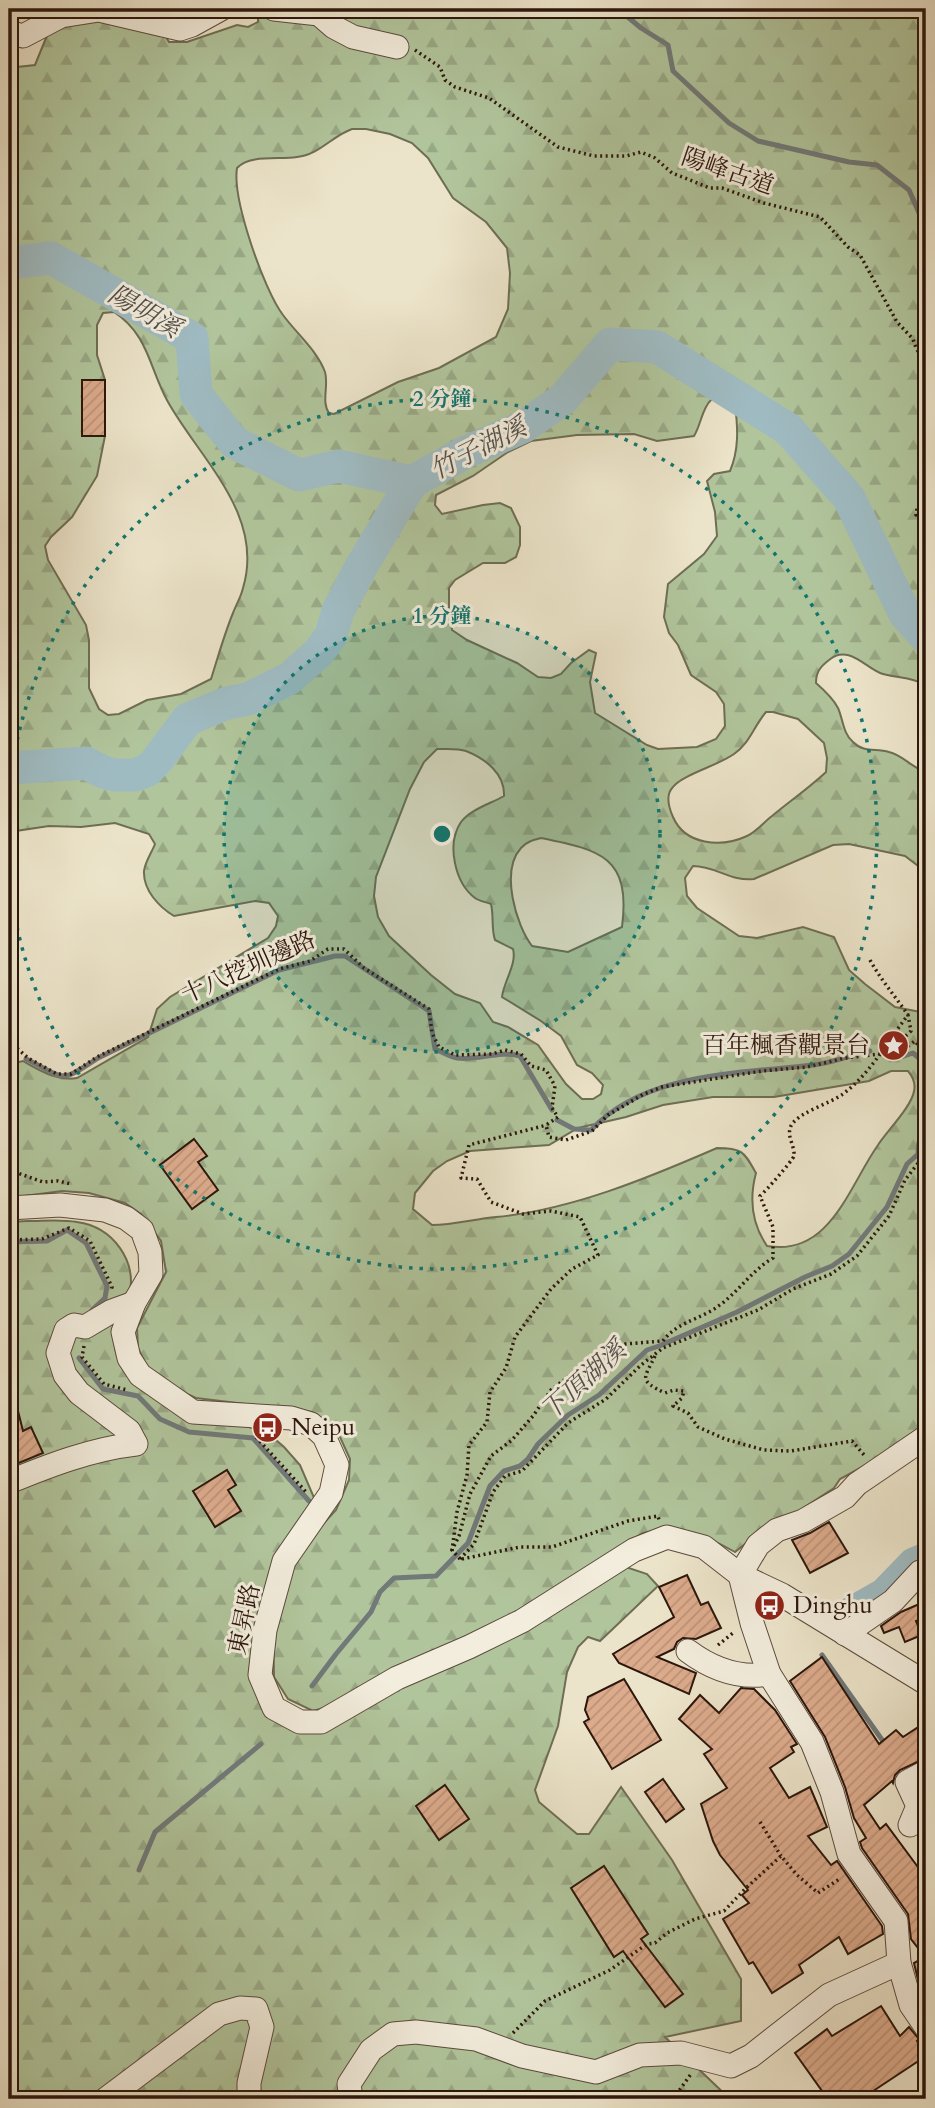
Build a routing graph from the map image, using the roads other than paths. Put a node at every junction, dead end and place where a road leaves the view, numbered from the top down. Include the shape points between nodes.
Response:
1 (221, 9) edge
2 (274, 9) edge
3 (9, 32) edge
4 (397, 47) road end
5 (9, 1209) edge
6 (134, 1303) junction
7 (926, 1437) edge
8 (9, 1482) edge
9 (926, 1572) edge
10 (740, 1575) junction
11 (845, 1634) junction
12 (694, 1655) road end
13 (769, 1674) junction
14 (926, 1683) edge
15 (926, 1772) edge
16 (910, 1825) dead end
17 (900, 1963) junction
18 (926, 2027) edge
19 (106, 2099) edge
20 (248, 2099) edge
21 (351, 2099) edge

1 - 3 street via 180,29 99,10 61,16 23,36
2 - 4 street via 319,14 353,37
5 - 6 street, 東昇路 via 60,1205 105,1210 127,1218 142,1230 150,1252 151,1274
6 - 8 street via 85,1327 74,1325 66,1330 58,1353 65,1374 79,1393 129,1431 136,1444 50,1465
6 - 10 street, 東昇路 via 122,1332 140,1375 193,1412 291,1418 311,1424 324,1436 337,1465 331,1493 284,1561 265,1630 260,1675 274,1708 300,1722 321,1722 397,1678 522,1621 634,1550 667,1537 704,1547
7 - 10 street via 845,1497 777,1530 758,1545
9 - 11 street via 920,1572 893,1601
10 - 11 street
10 - 13 street
11 - 14 street
12 - 13 street via 713,1667 750,1677
13 - 17 street via 812,1742 849,1854 896,1921
15 - 16 street via 907,1782 918,1806
17 - 18 street via 911,2005
17 - 21 street via 829,1995 751,2056 731,2066 681,2053 640,2055 596,2072 522,2056 476,2039 416,2032 393,2034 371,2050 349,2084
19 - 20 street via 219,2014 240,2008 256,2009 262,2027

